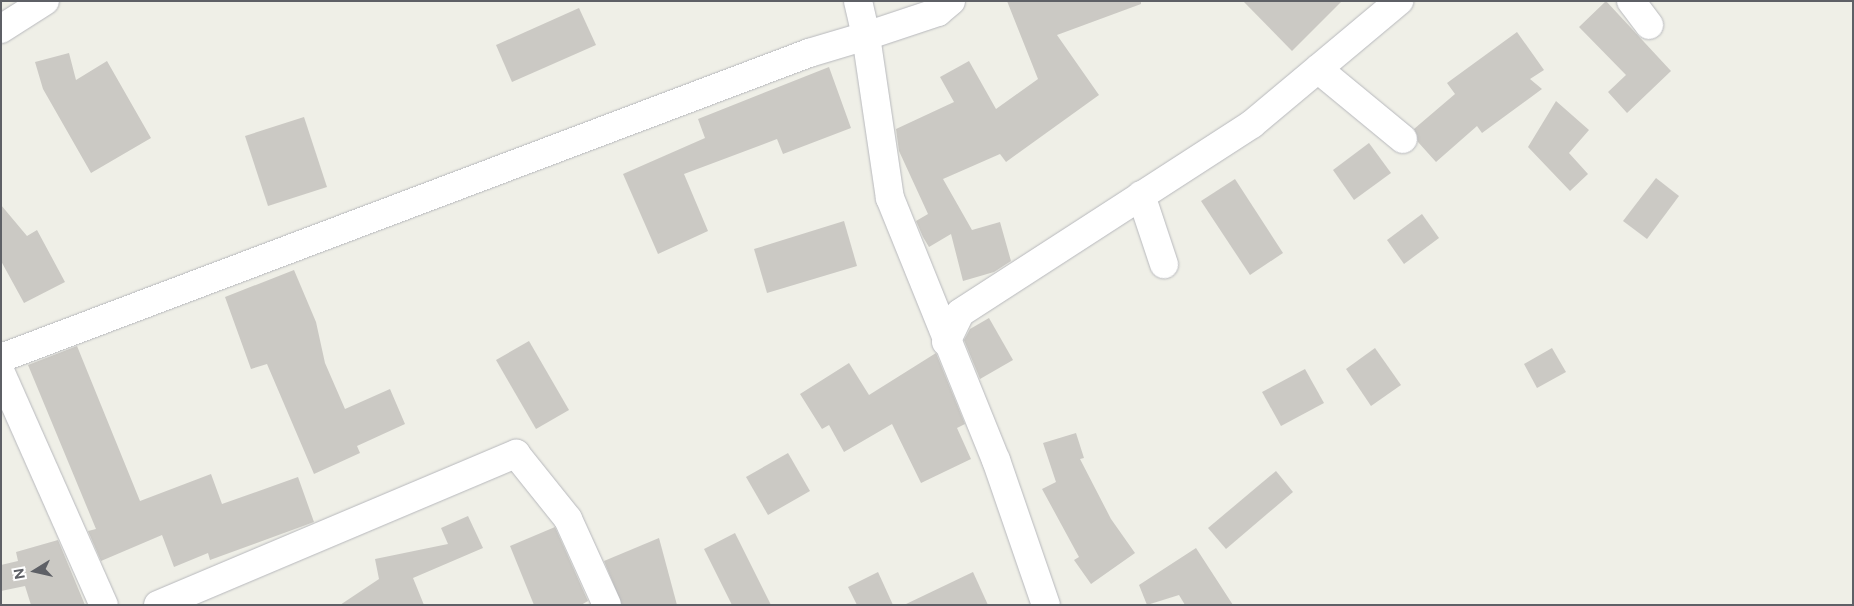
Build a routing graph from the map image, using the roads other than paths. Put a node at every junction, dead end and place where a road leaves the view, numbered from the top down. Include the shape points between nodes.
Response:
1 (45, 1) edge
2 (858, 1) edge
3 (951, 1) edge
4 (1399, 1) edge
5 (1631, 1) edge
6 (1649, 26) dead end
7 (1, 29) edge
8 (866, 36) junction
9 (1318, 69) junction
10 (1403, 140) dead end
11 (1141, 195) junction
12 (1164, 264) dead end
13 (946, 342) junction
14 (1, 358) edge
15 (1, 373) edge
16 (104, 605) edge
17 (158, 605) edge
18 (607, 605) edge
19 (1046, 605) edge

1 - 7 street
2 - 8 street
3 - 8 street via 938,12
4 - 9 street
5 - 6 street
8 - 13 street via 890,198
8 - 14 street via 809,52
9 - 10 street
9 - 11 street via 1252,124
11 - 12 street
11 - 13 street via 960,312
13 - 19 street via 996,460
15 - 16 street
17 - 18 street via 516,454 568,519

